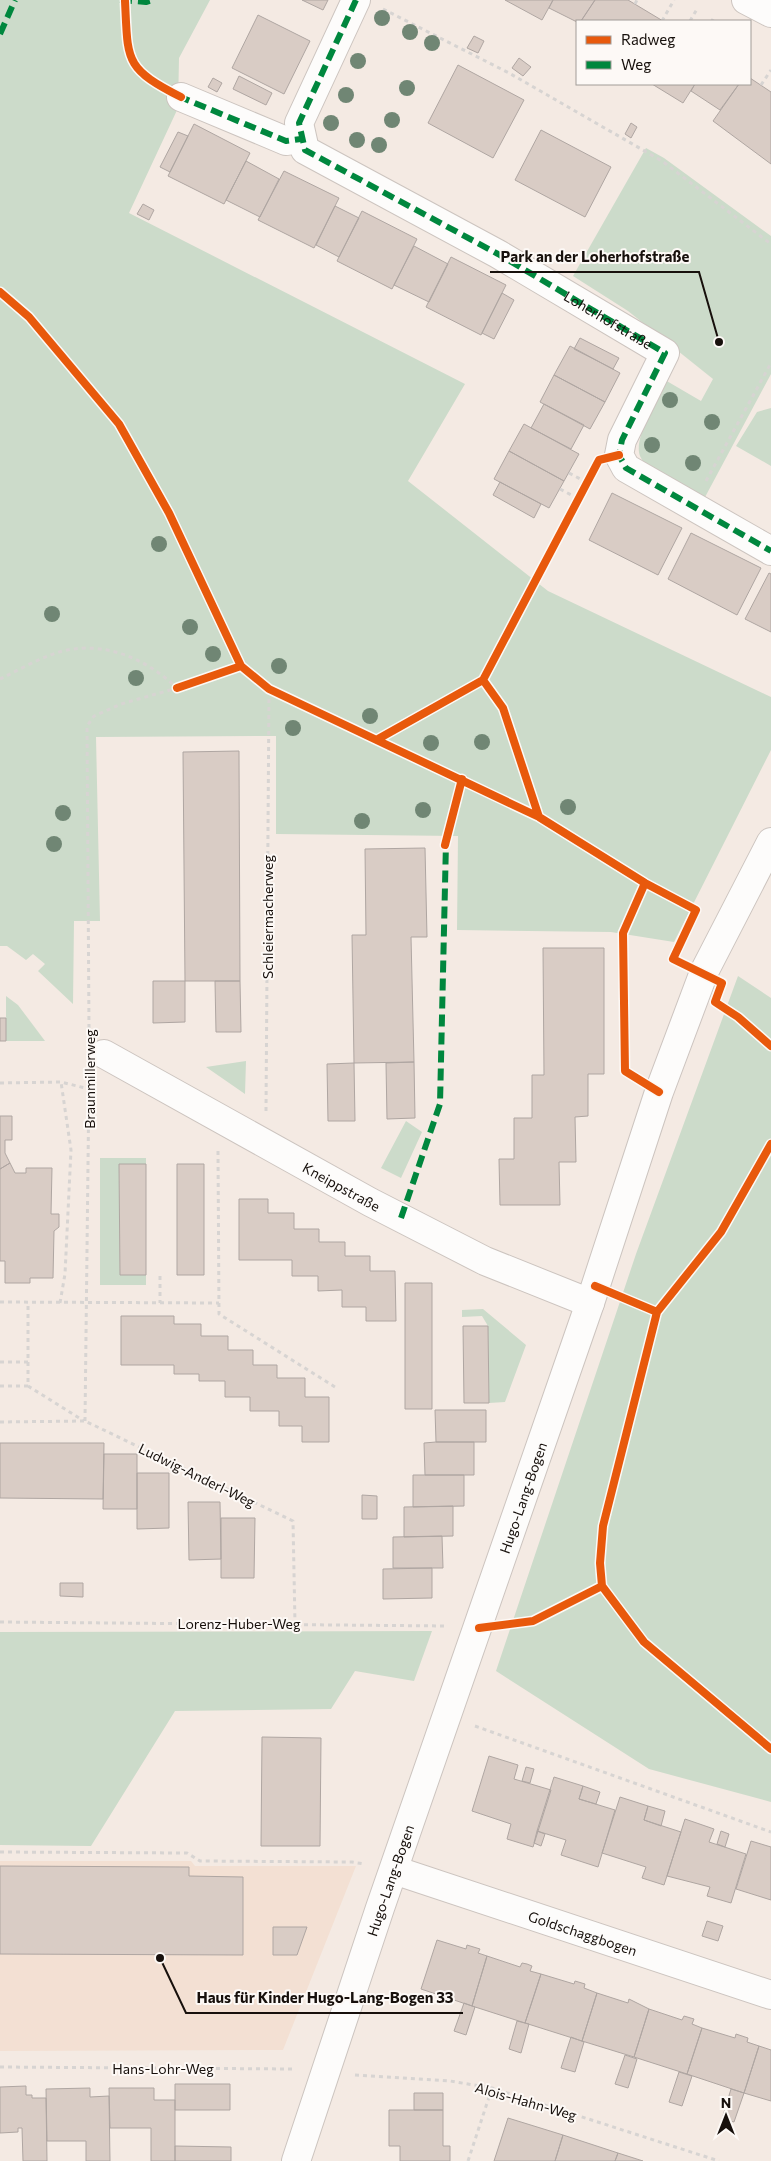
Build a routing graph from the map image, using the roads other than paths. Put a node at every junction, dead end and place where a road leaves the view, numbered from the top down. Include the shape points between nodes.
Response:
1 (746, 0) edge
2 (369, 4) edge
3 (771, 13) edge
4 (181, 97) dead end
5 (301, 138) junction
6 (771, 550) edge
7 (771, 842) edge
8 (94, 1053) road end
9 (590, 1303) junction
10 (394, 1870) junction
11 (771, 1995) edge
12 (296, 2161) edge

1 - 3 street
2 - 5 street via 299,123
4 - 5 street via 286,141
5 - 6 street, Loherhofstraße via 305,150 498,254 665,353 622,440 619,455 626,468
7 - 9 street, Hugo-Lang-Bogen via 704,972 659,1092
8 - 9 street, Kneippstraße via 485,1261
9 - 10 street, Hugo-Lang-Bogen
10 - 11 street, Goldschaggbogen
10 - 12 street, Hugo-Lang-Bogen

